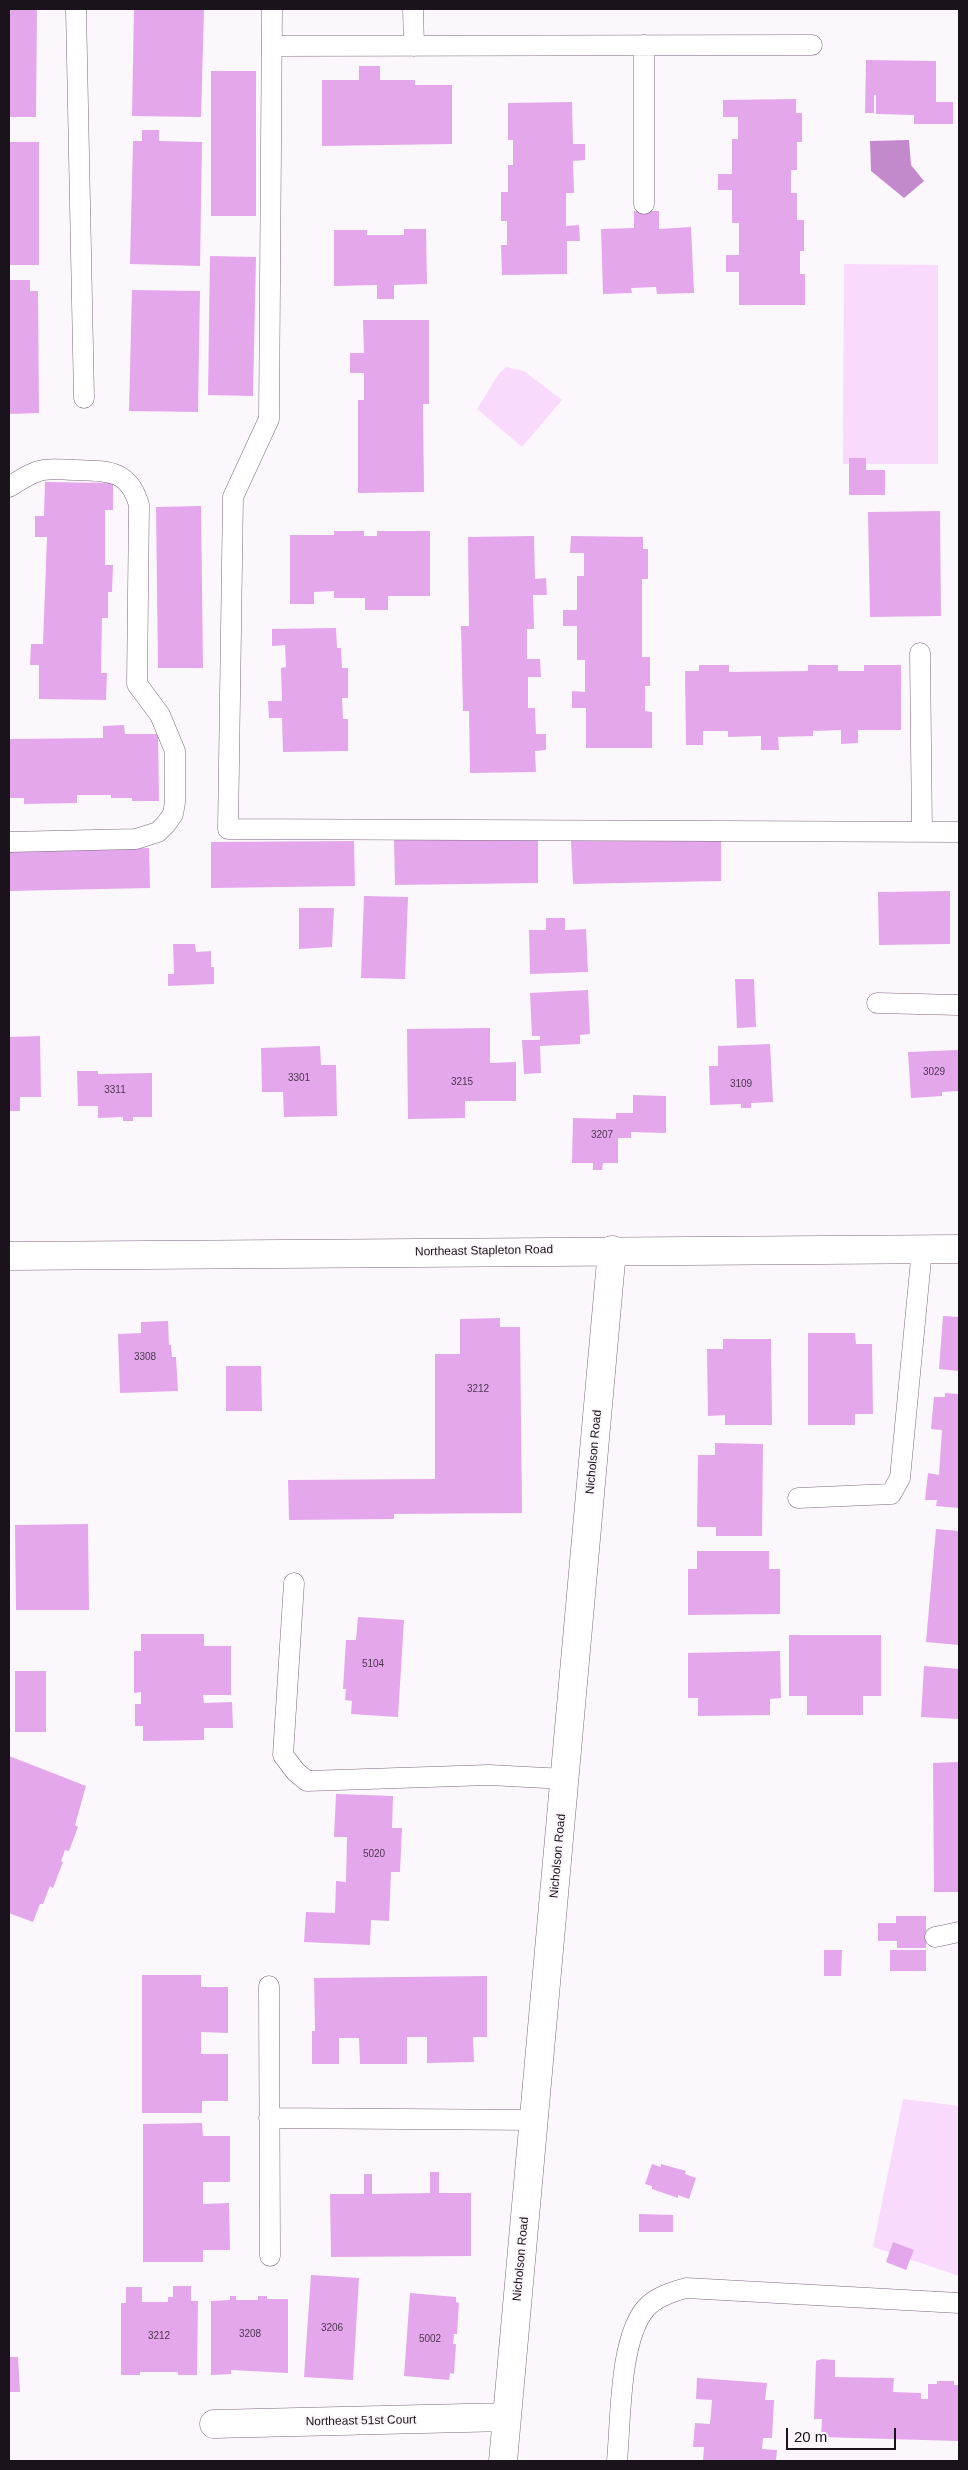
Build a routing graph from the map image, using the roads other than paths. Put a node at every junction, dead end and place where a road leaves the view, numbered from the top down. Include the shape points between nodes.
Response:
1 (76, 9) edge
2 (272, 9) edge
3 (413, 9) edge
4 (644, 45) junction
5 (812, 45) dead end
6 (272, 46) junction
7 (414, 46) junction
8 (644, 204) dead end
9 (84, 398) dead end
10 (9, 486) edge
11 (920, 653) dead end
12 (922, 832) junction
13 (959, 832) edge
14 (9, 842) edge
15 (877, 1003) dead end
16 (959, 1005) edge
17 (922, 1249) junction
18 (959, 1249) edge
19 (612, 1250) junction
20 (9, 1256) edge
21 (798, 1498) dead end
22 (294, 1582) dead end
23 (564, 1779) junction
24 (959, 1932) edge
25 (935, 1937) dead end
26 (269, 1986) dead end
27 (269, 2118) junction
28 (534, 2120) junction
29 (270, 2256) dead end
30 (959, 2303) edge
31 (507, 2417) junction
32 (214, 2424) dead end
33 (504, 2461) edge
34 (617, 2461) edge

1 - 9 lane
2 - 6 lane
3 - 7 lane
4 - 5 lane
4 - 7 lane
4 - 8 lane
6 - 7 lane
6 - 12 lane via 269,419 233,497 228,829
10 - 14 lane via 43,470 89,470 110,471 121,476 133,488 139,505 137,684 160,715 175,751 173,814 158,832 136,839
11 - 12 lane
12 - 13 lane
15 - 16 lane
17 - 18 street, Northeast Stapleton Road
17 - 19 street, Northeast Stapleton Road
17 - 21 lane via 900,1478 891,1494
19 - 20 street, Northeast Stapleton Road
19 - 23 street, Nicholson Road
22 - 23 lane via 284,1755 296,1772 307,1780 489,1775
23 - 28 street, Nicholson Road
24 - 25 lane
26 - 27 lane
27 - 28 lane
27 - 29 lane
28 - 31 street, Nicholson Road
30 - 34 lane via 686,2288 665,2294 647,2307 634,2325 627,2347
31 - 32 street, Northeast 51st Court
31 - 33 street, Nicholson Road

